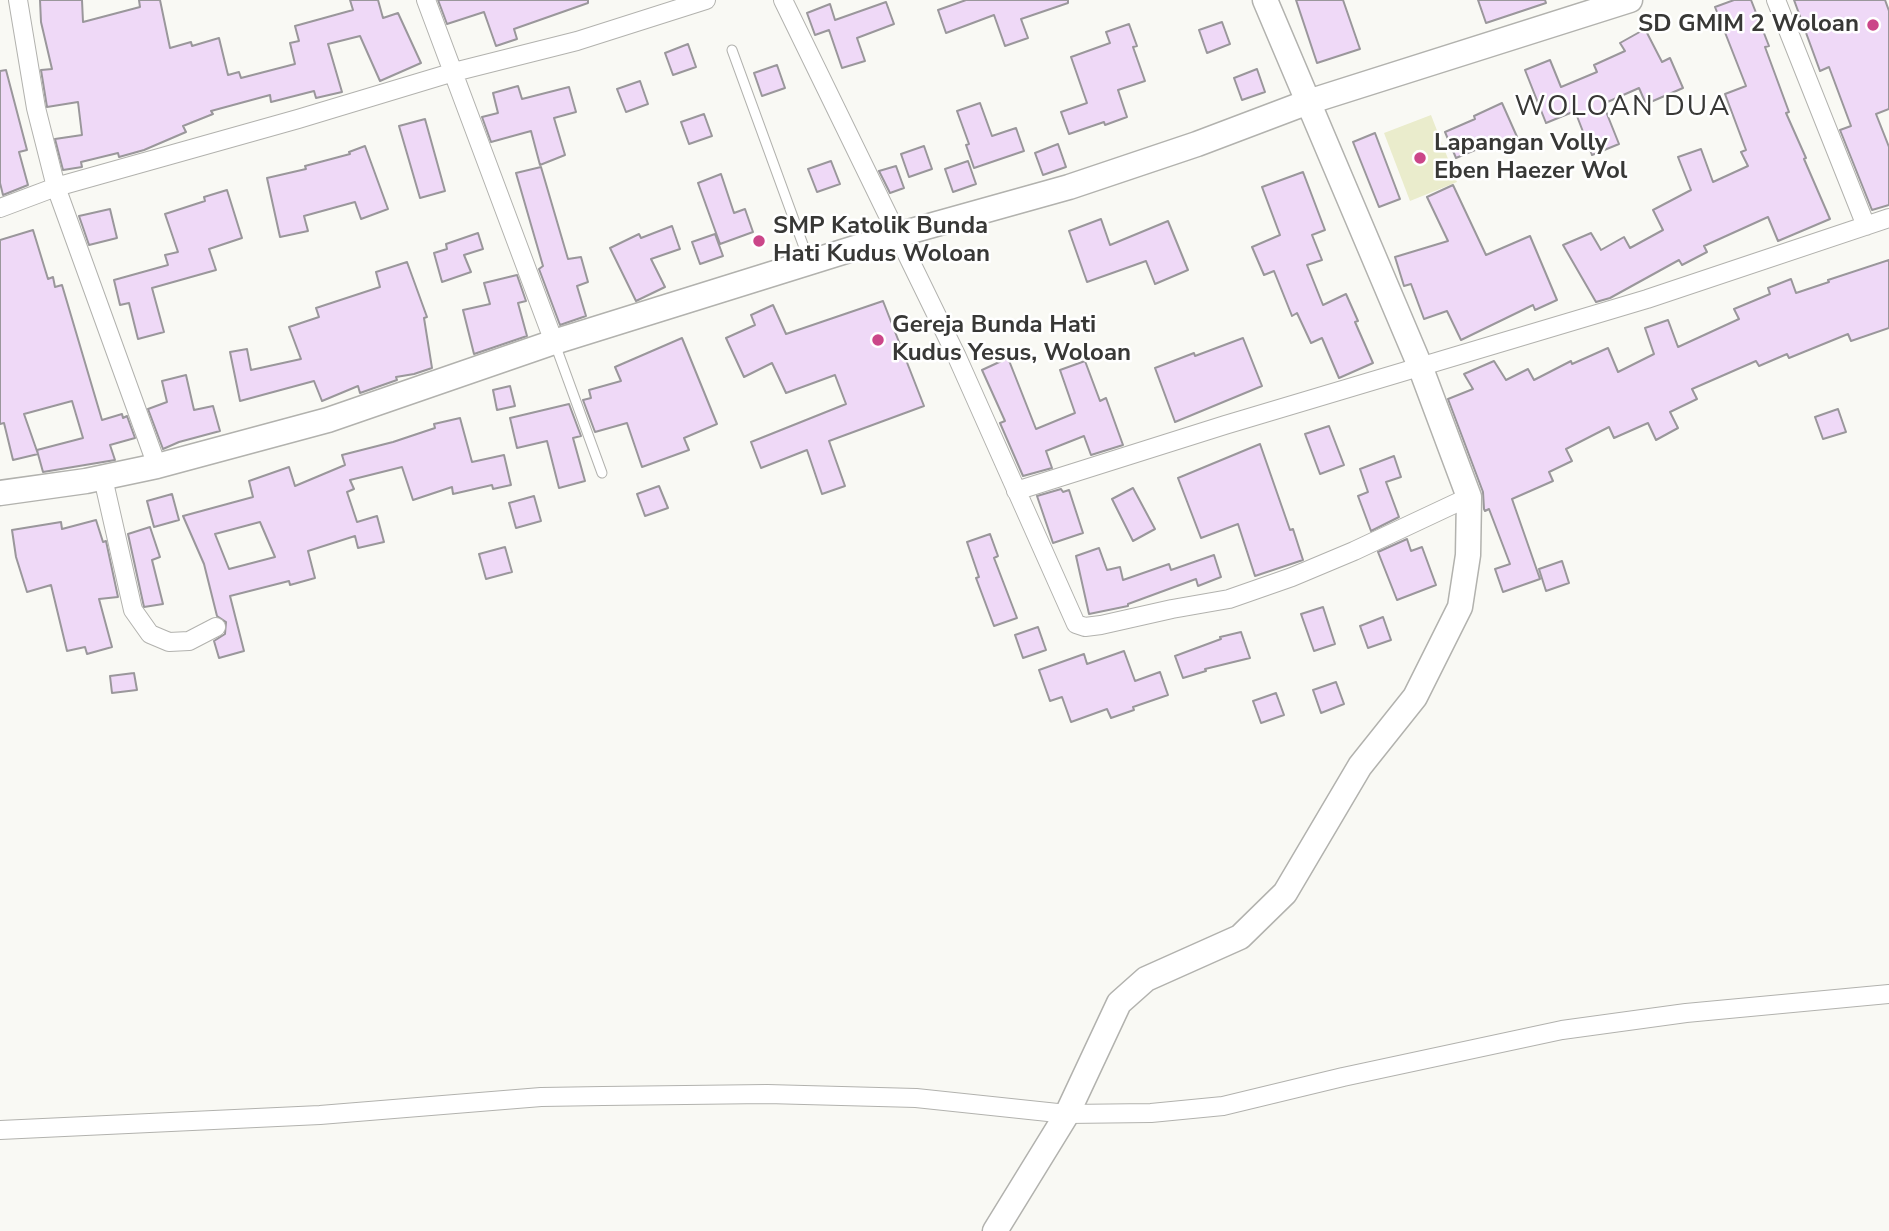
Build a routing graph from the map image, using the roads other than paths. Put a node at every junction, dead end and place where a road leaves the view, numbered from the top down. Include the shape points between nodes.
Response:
1 (19, 0) edge
2 (426, 0) edge
3 (706, 0) edge
4 (783, 0) edge
5 (1265, 0) edge
6 (1630, 0) edge
7 (1776, 0) edge
8 (732, 50) dead end
9 (454, 72) junction
10 (1308, 102) junction
11 (56, 187) junction
12 (0, 208) edge
13 (1889, 218) edge
14 (1866, 226) junction
15 (897, 235) junction
16 (810, 263) junction
17 (554, 342) junction
18 (1420, 366) junction
19 (157, 466) junction
20 (602, 473) dead end
21 (103, 478) junction
22 (1016, 491) junction
23 (0, 493) edge
24 (1469, 497) junction
25 (216, 627) dead end
26 (1889, 994) edge
27 (1067, 1114) junction
28 (0, 1129) edge
29 (995, 1231) edge

1 - 11 street via 36,108
2 - 9 street
3 - 9 street via 577,41
4 - 15 street
5 - 10 main road
6 - 10 main road
7 - 14 street
8 - 16 lane
9 - 11 street
9 - 17 street
10 - 15 main road via 1069,187
10 - 18 main road
11 - 12 street
11 - 19 street
13 - 14 street
14 - 18 street via 1647,299
15 - 16 main road
15 - 22 street
16 - 17 main road
17 - 19 main road via 328,420
17 - 20 lane
18 - 22 street
18 - 24 main road
19 - 21 main road
21 - 23 main road
21 - 25 street via 133,610 150,634 169,642 189,640
22 - 24 street via 1076,624 1085,627 1229,599 1354,551
24 - 27 main road via 1468,555 1460,607 1415,697 1360,765 1279,899 1240,937 1146,979 1119,1003
26 - 27 street via 1562,1030 1223,1106
27 - 28 street via 916,1098 590,1096 320,1115
27 - 29 main road

